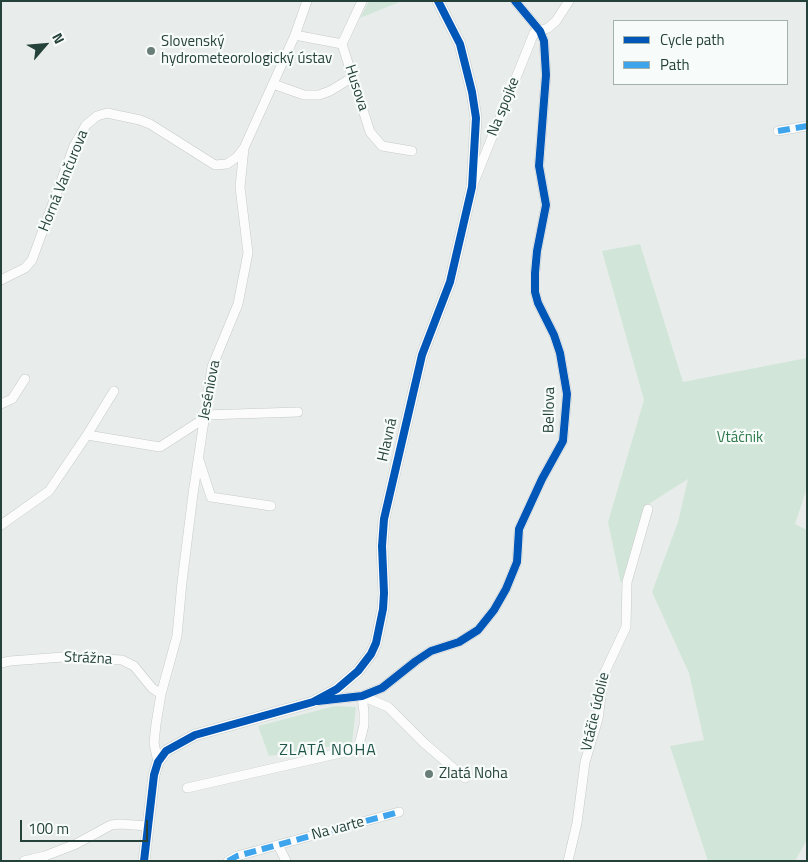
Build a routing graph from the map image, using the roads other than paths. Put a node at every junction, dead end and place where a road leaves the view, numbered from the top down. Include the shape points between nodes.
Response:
1 (307, 1) edge
2 (362, 1) edge
3 (438, 1) edge
4 (516, 1) edge
5 (569, 1) edge
6 (540, 31) junction
7 (294, 35) junction
8 (342, 44) junction
9 (353, 77) junction
10 (273, 84) junction
11 (807, 126) edge
12 (778, 131) dead end
13 (244, 148) junction
14 (412, 151) dead end
15 (472, 187) junction
16 (1, 280) edge
17 (25, 378) dead end
18 (114, 391) dead end
19 (1, 404) edge
20 (298, 412) dead end
21 (205, 417) junction
22 (182, 433) junction
23 (87, 435) junction
24 (201, 443) junction
25 (198, 458) junction
26 (271, 506) dead end
27 (648, 510) dead end
28 (1, 526) edge
29 (1, 664) edge
30 (161, 694) junction
31 (362, 696) junction
32 (313, 702) junction
33 (158, 762) junction
34 (465, 778) dead end
35 (187, 788) dead end
36 (399, 812) dead end
37 (147, 826) junction
38 (278, 845) junction
39 (238, 858) edge
40 (24, 861) edge
41 (144, 861) edge
42 (228, 861) edge
43 (286, 861) edge
44 (568, 861) edge

1 - 7 street, Jeséniova
2 - 8 street
3 - 15 street, Hlavná via 460,44 472,92 476,118
4 - 6 street, Bellova
5 - 6 street, Na spojke via 556,20
6 - 15 street, Na spojke via 534,33
6 - 31 street, Bellova via 544,41 546,75 539,166 546,205 537,251 535,292 560,353 567,394 564,441 519,529 517,562 494,610 478,630 459,642 431,651 382,688
7 - 8 street
7 - 10 street, Jeséniova
8 - 9 street, Husova
9 - 10 street via 319,95 304,95
9 - 14 street, Husova via 370,132 382,146
10 - 13 street, Jeséniova
11 - 12 street
13 - 16 street, Horná Vančurova via 233,161 215,165 150,124 107,113 97,116 90,120 74,146 32,260 25,268
13 - 21 street, Jeséniova via 240,187 248,253 238,304 212,367
15 - 32 street, Hlavná via 450,282 422,355 384,519 383,609 376,643 353,676
17 - 19 street via 12,398
18 - 23 street
20 - 21 street
21 - 22 street
21 - 24 street, Jeséniova
22 - 23 street via 160,447
22 - 24 street via 195,435
23 - 28 street via 49,491
24 - 25 street, Jeséniova
25 - 26 street via 212,497
25 - 30 street, Jeséniova via 177,636
27 - 44 street, Vtáčie údolie via 628,582 626,627 604,674 598,719 585,762
29 - 30 street, Strážna via 63,657 122,660 134,666
30 - 33 street, Jeséniova via 154,743
31 - 32 street, Bellova
31 - 34 street via 388,707
31 - 35 street via 364,725 358,749
32 - 33 street, Hlavná via 195,734 172,747
33 - 37 street
36 - 38 street, Na varte
37 - 40 street via 111,825 76,844
37 - 41 street
38 - 39 street, Na varte
38 - 43 street
39 - 42 street, Na varte

